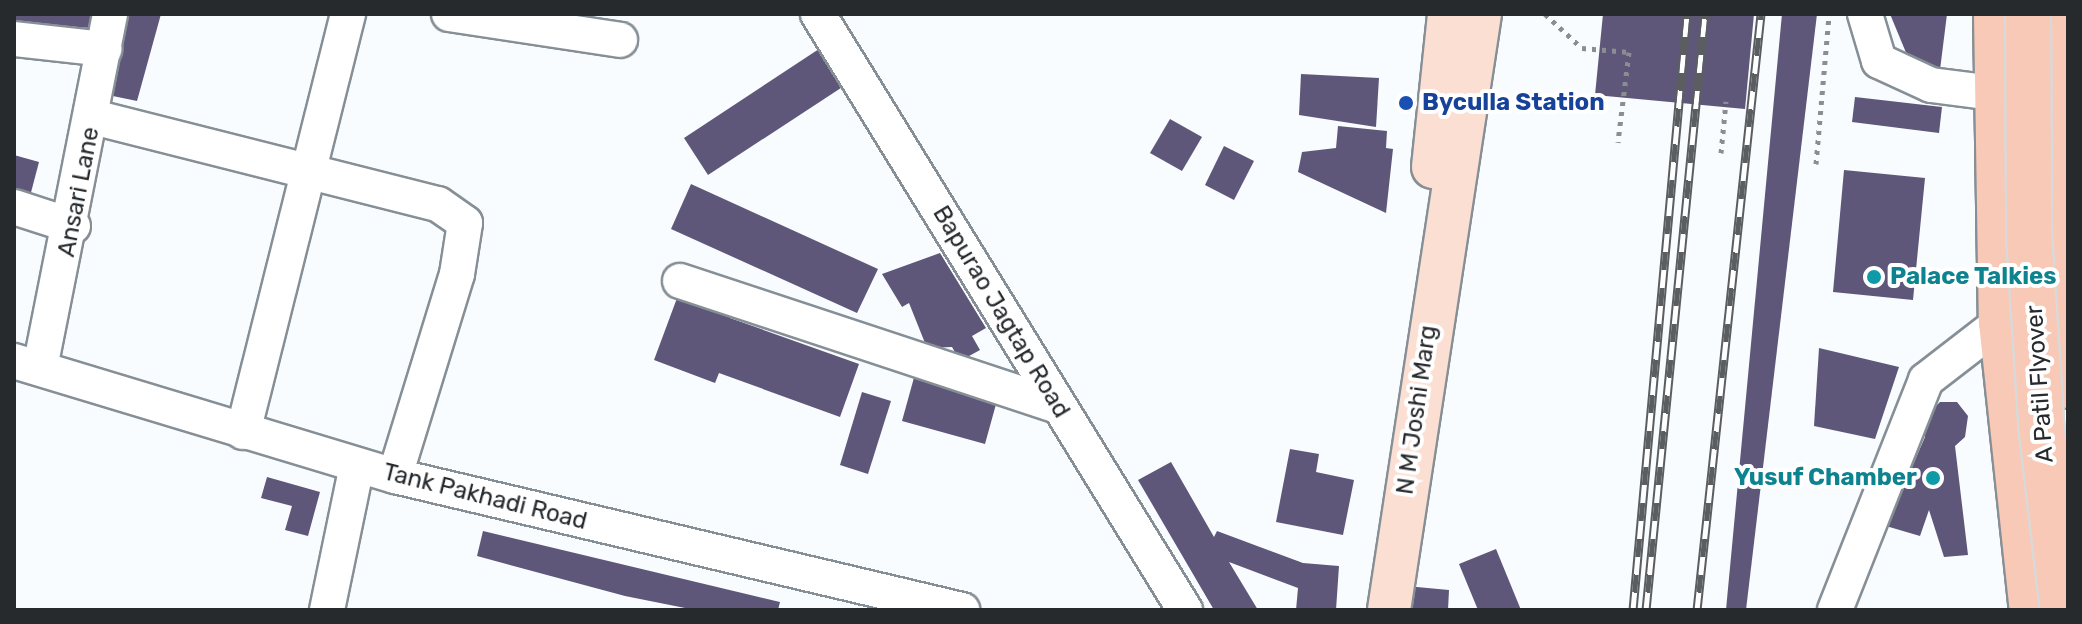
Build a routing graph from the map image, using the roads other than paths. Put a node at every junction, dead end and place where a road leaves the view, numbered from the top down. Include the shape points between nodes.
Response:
1 (110, 14) edge
2 (348, 14) edge
3 (449, 14) edge
4 (818, 14) edge
5 (1449, 14) edge
6 (1480, 14) edge
7 (1865, 14) edge
8 (1996, 14) edge
9 (2028, 14) edge
10 (2059, 14) edge
11 (14, 39) edge
12 (620, 40) dead end
13 (104, 49) junction
14 (1994, 93) junction
15 (93, 117) junction
16 (310, 173) junction
17 (14, 207) edge
18 (1445, 211) junction
19 (73, 226) junction
20 (680, 281) dead end
21 (2001, 322) junction
22 (27, 365) edge
23 (2068, 386) edge
24 (1057, 406) junction
25 (243, 432) junction
26 (2068, 451) edge
27 (2013, 454) junction
28 (357, 465) junction
29 (395, 476) junction
30 (327, 610) edge
31 (962, 610) edge
32 (1185, 610) edge
33 (1389, 610) edge
34 (1835, 610) edge
35 (2032, 610) edge
36 (2063, 610) edge

1 - 13 street, Ansari Lane
2 - 16 street
3 - 12 street
4 - 24 street, Bapurao Jagtap Road
5 - 18 main road, N M Joshi Marg via 1432,170
6 - 18 main road, N M Joshi Marg via 1461,171
7 - 14 street via 1879,61 1931,85
8 - 14 highway
9 - 36 highway, A Patil Flyover, bridge via 2030,249
10 - 23 highway
11 - 13 street
13 - 15 street, Ansari Lane
14 - 21 highway
15 - 16 street
15 - 19 street, Ansari Lane
16 - 25 street
16 - 29 street via 438,204 465,223 457,274
17 - 19 street
18 - 33 main road, N M Joshi Marg
19 - 22 street, Ansari Lane
20 - 24 street
21 - 27 highway
21 - 34 street via 1926,380
22 - 25 street, Tank Pakhadi Road
24 - 32 street, Bapurao Jagtap Road
25 - 28 street, Tank Pakhadi Road
26 - 27 street
27 - 35 highway
28 - 29 street, Tank Pakhadi Road
28 - 30 street
29 - 31 street, Tank Pakhadi Road

